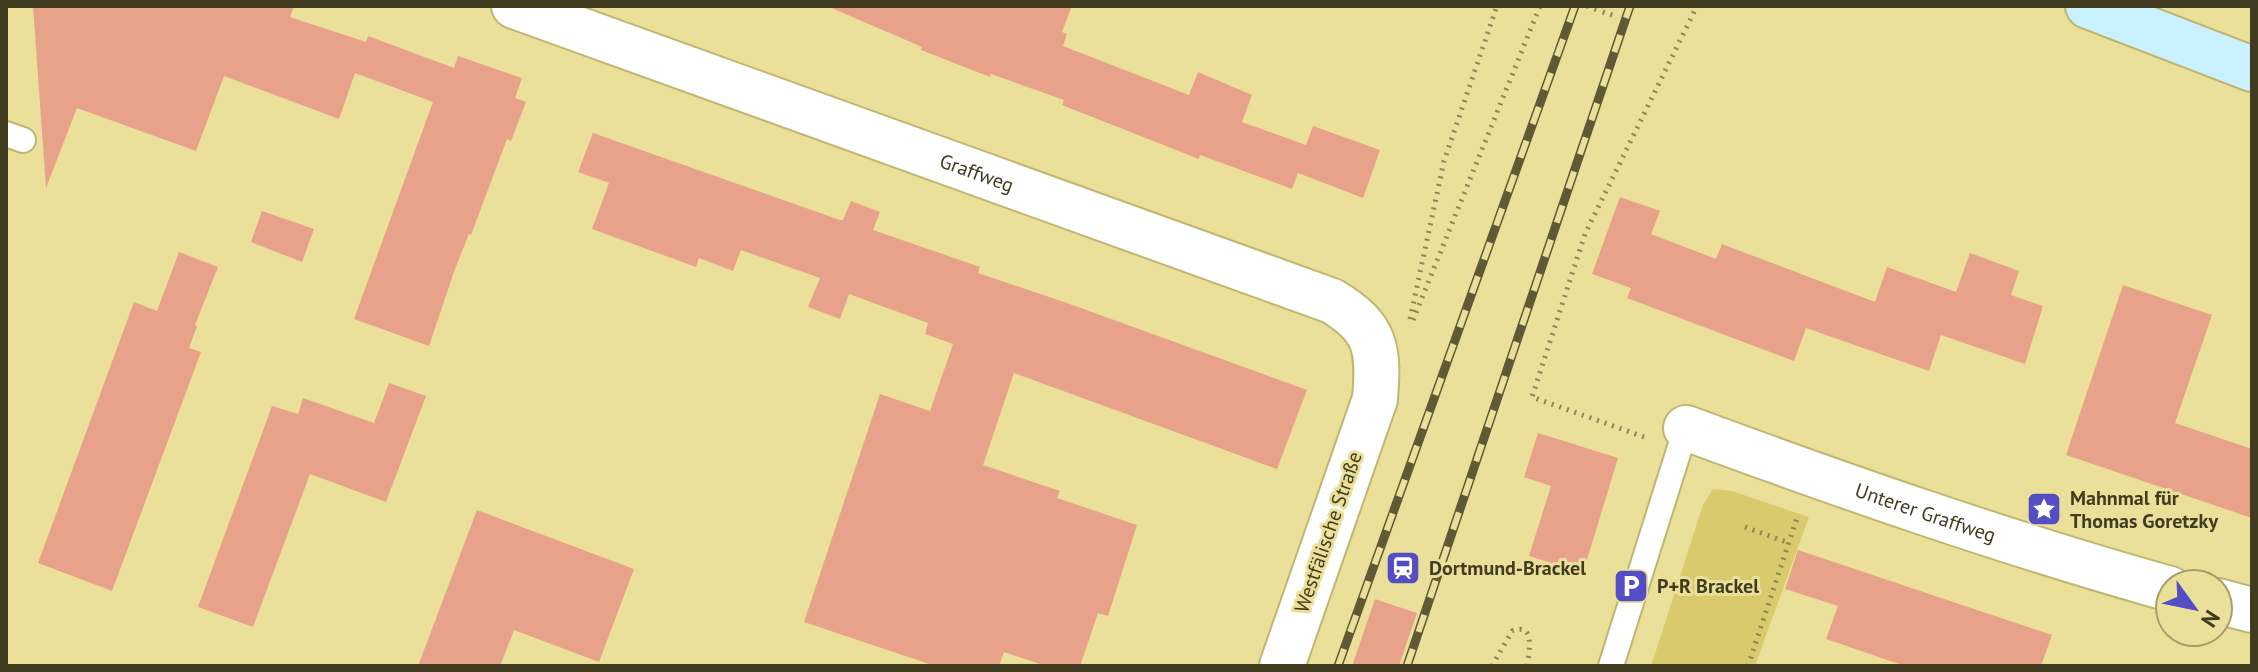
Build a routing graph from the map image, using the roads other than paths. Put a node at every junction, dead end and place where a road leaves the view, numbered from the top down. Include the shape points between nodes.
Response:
1 (514, 6) edge
2 (2088, 6) edge
3 (2252, 69) edge
4 (1375, 399) joint
5 (1682, 439) joint
6 (2154, 584) edge
7 (1282, 666) edge
8 (1611, 666) edge

1 - 4 street, Graffweg via 1332,301 1354,314 1370,335 1377,365
2 - 3 main road
4 - 7 street, Westfälische Straße
5 - 6 street, Unterer Graffweg
5 - 8 lane

